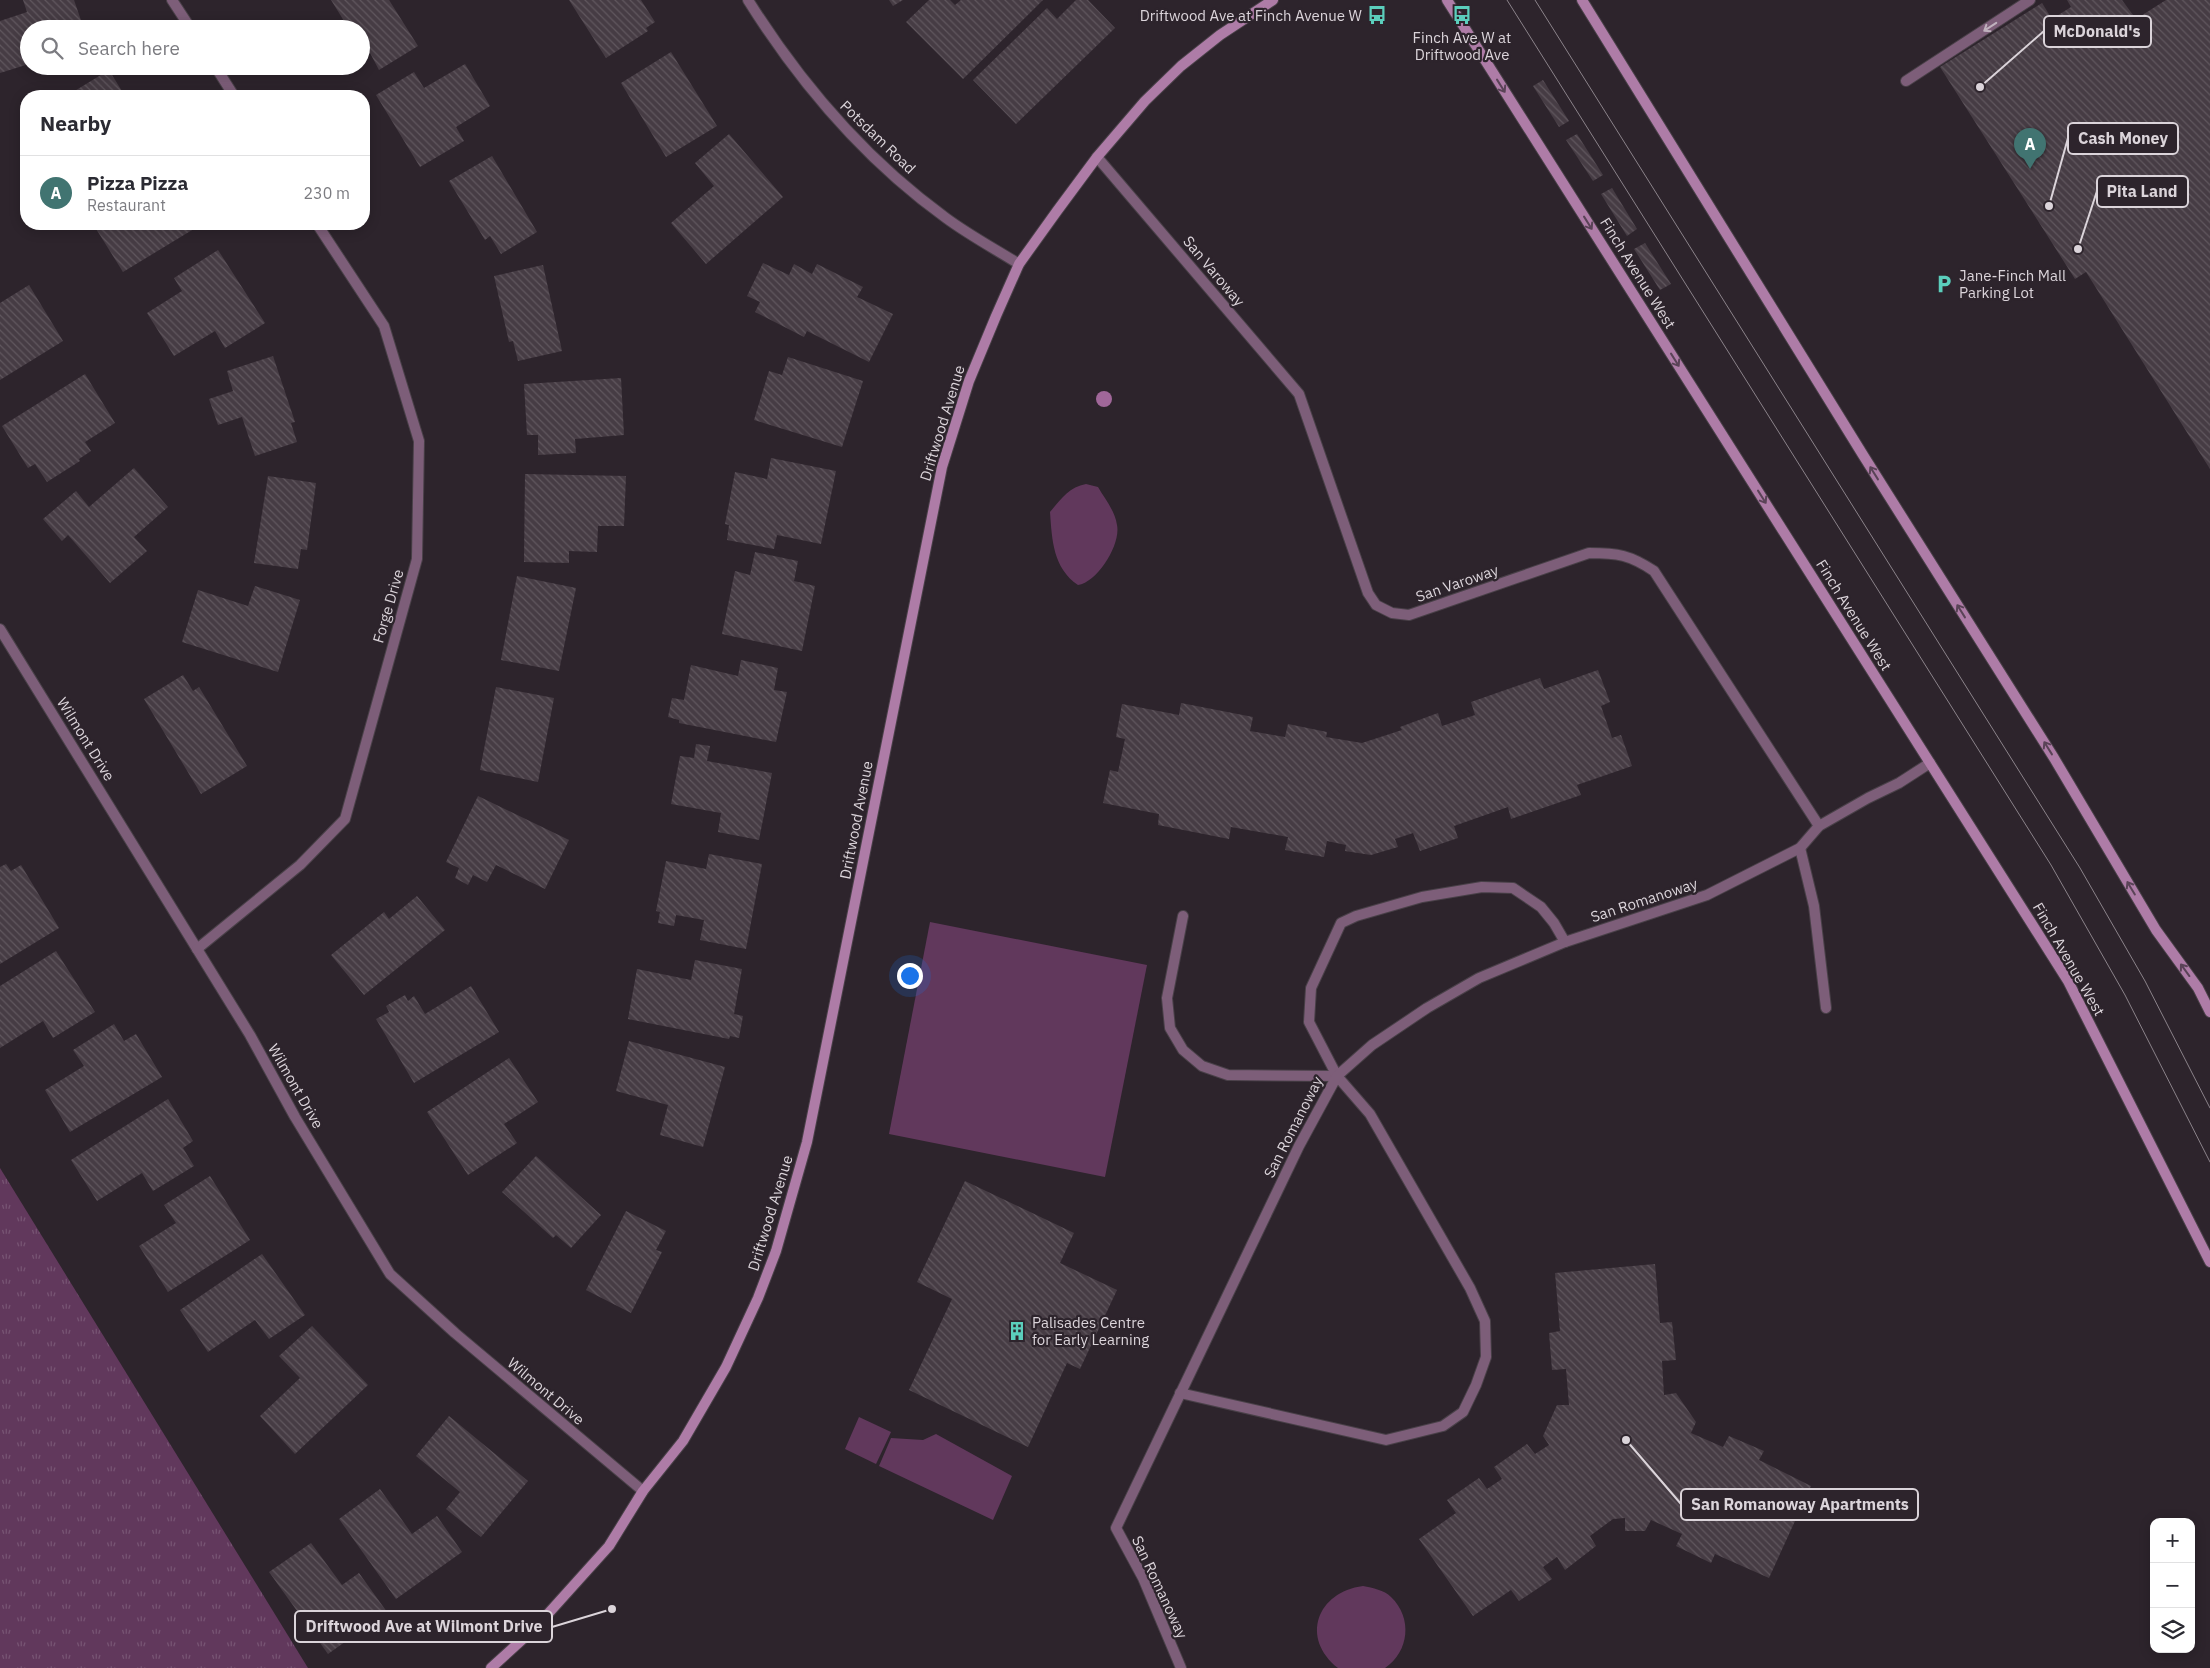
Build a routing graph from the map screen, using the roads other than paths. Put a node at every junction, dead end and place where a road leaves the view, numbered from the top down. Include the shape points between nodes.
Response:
1 (172, 0) edge
2 (748, 0) edge
3 (1273, 0) edge
4 (1447, 0) edge
5 (1582, 0) edge
6 (2030, 0) edge
7 (185, 20) edge
8 (221, 75) edge
9 (1906, 81) dead end
10 (230, 90) edge
11 (1097, 157) junction
12 (321, 230) edge
13 (1019, 264) junction
14 (0, 629) edge
15 (1930, 763) junction
16 (1819, 826) junction
17 (1800, 848) junction
18 (1183, 916) dead end
19 (1565, 942) junction
20 (197, 949) junction
21 (1826, 1008) dead end
22 (2210, 1012) edge
23 (1337, 1076) junction
24 (2210, 1262) edge
25 (1180, 1393) junction
26 (643, 1491) junction
27 (491, 1668) edge
28 (1181, 1668) edge

1 - 7 street
2 - 13 street, Potsdam Road via 834,117 906,186 946,218
3 - 11 main road, Driftwood Avenue via 1181,66 1145,100
4 -> 15 main road, Finch Avenue West
22 -> 5 main road via 2198,988 2156,930 2054,758
6 -> 9 street
8 - 10 street
11 - 13 main road, Driftwood Avenue
11 - 16 street, San Varoway via 1299,394 1361,576 1376,605 1392,613 1409,615 1589,553 1617,553 1636,559 1654,571
12 - 20 street, Forge Drive via 384,326 419,441 417,559 345,819 300,865
13 - 26 main road, Driftwood Avenue via 969,381 942,467 808,1142 776,1252 758,1298 713,1391 683,1441
14 - 20 street, Wilmont Drive
15 - 16 street, San Romanoway
15 - 24 main road, Finch Avenue West via 2068,980
16 - 17 street, San Romanoway
17 - 19 street, San Romanoway via 1707,894
17 - 21 street via 1814,906
18 - 23 street via 1167,998 1170,1028 1183,1050 1202,1066 1228,1075
19 - 23 street, San Romanoway via 1479,978 1427,1008 1372,1045
19 - 23 street via 1540,907 1521,892 1498,886 1422,896 1348,918 1336,931 1311,988 1309,1022
20 - 26 street, Wilmont Drive via 390,1274
23 - 25 street, San Romanoway via 1299,1146
23 - 25 street via 1370,1114 1470,1288 1485,1320 1486,1356 1463,1412 1443,1426 1386,1440
25 - 28 street, San Romanoway via 1116,1528 1143,1578
26 - 27 main road, Driftwood Avenue via 609,1546 537,1626

